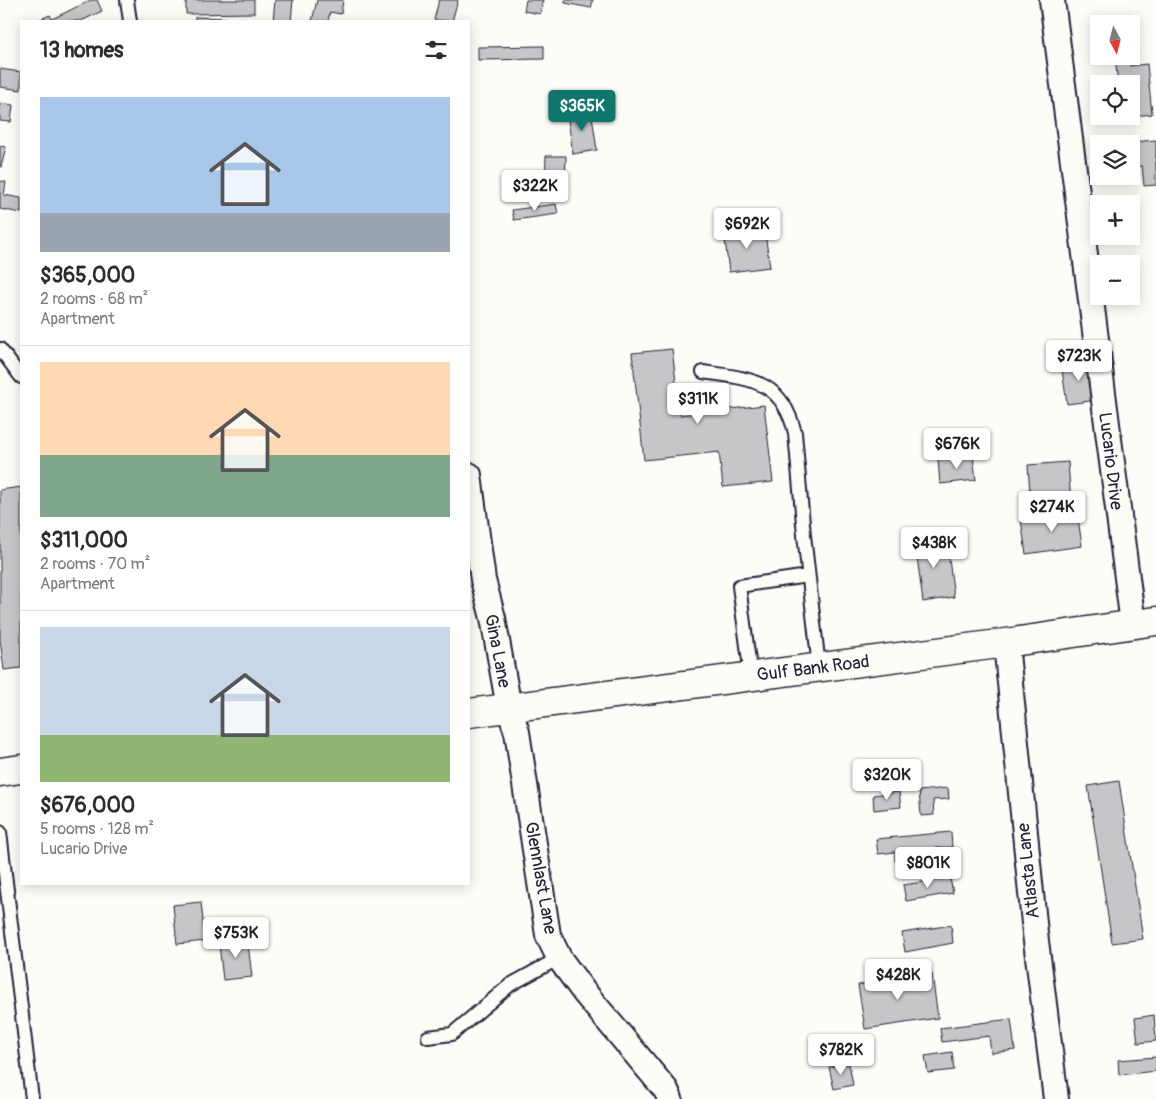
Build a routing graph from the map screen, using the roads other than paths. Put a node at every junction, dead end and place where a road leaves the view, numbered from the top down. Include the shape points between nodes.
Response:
1 (127, 0) edge
2 (1052, 0) edge
3 (130, 20) edge
4 (0, 349) edge
5 (703, 372) dead end
6 (20, 376) edge
7 (470, 482) edge
8 (808, 576) junction
9 (1144, 623) edge
10 (1006, 643) junction
11 (818, 667) junction
12 (751, 676) junction
13 (509, 708) junction
14 (470, 713) edge
15 (20, 770) edge
16 (0, 772) edge
17 (0, 832) edge
18 (559, 958) junction
19 (428, 1037) dead end
20 (32, 1099) edge
21 (670, 1099) edge
22 (1056, 1099) edge

1 - 3 lane
2 - 9 street, Lucario Drive
4 - 6 lane
5 - 8 lane via 760,382 784,404 795,432
7 - 13 street, Gina Lane via 483,580
8 - 11 lane
8 - 12 lane via 739,586
9 - 10 main road, Gulf Bank Road
10 - 11 main road, Gulf Bank Road
10 - 22 street, Atlasta Lane via 1034,933
11 - 12 main road, Gulf Bank Road
12 - 13 main road, Gulf Bank Road
13 - 14 main road, Gulf Bank Road
13 - 18 street, Glennlast Lane via 517,732 548,935
15 - 16 main road
17 - 20 lane
18 - 19 lane via 510,986 452,1034
18 - 21 street, Glennlast Lane

